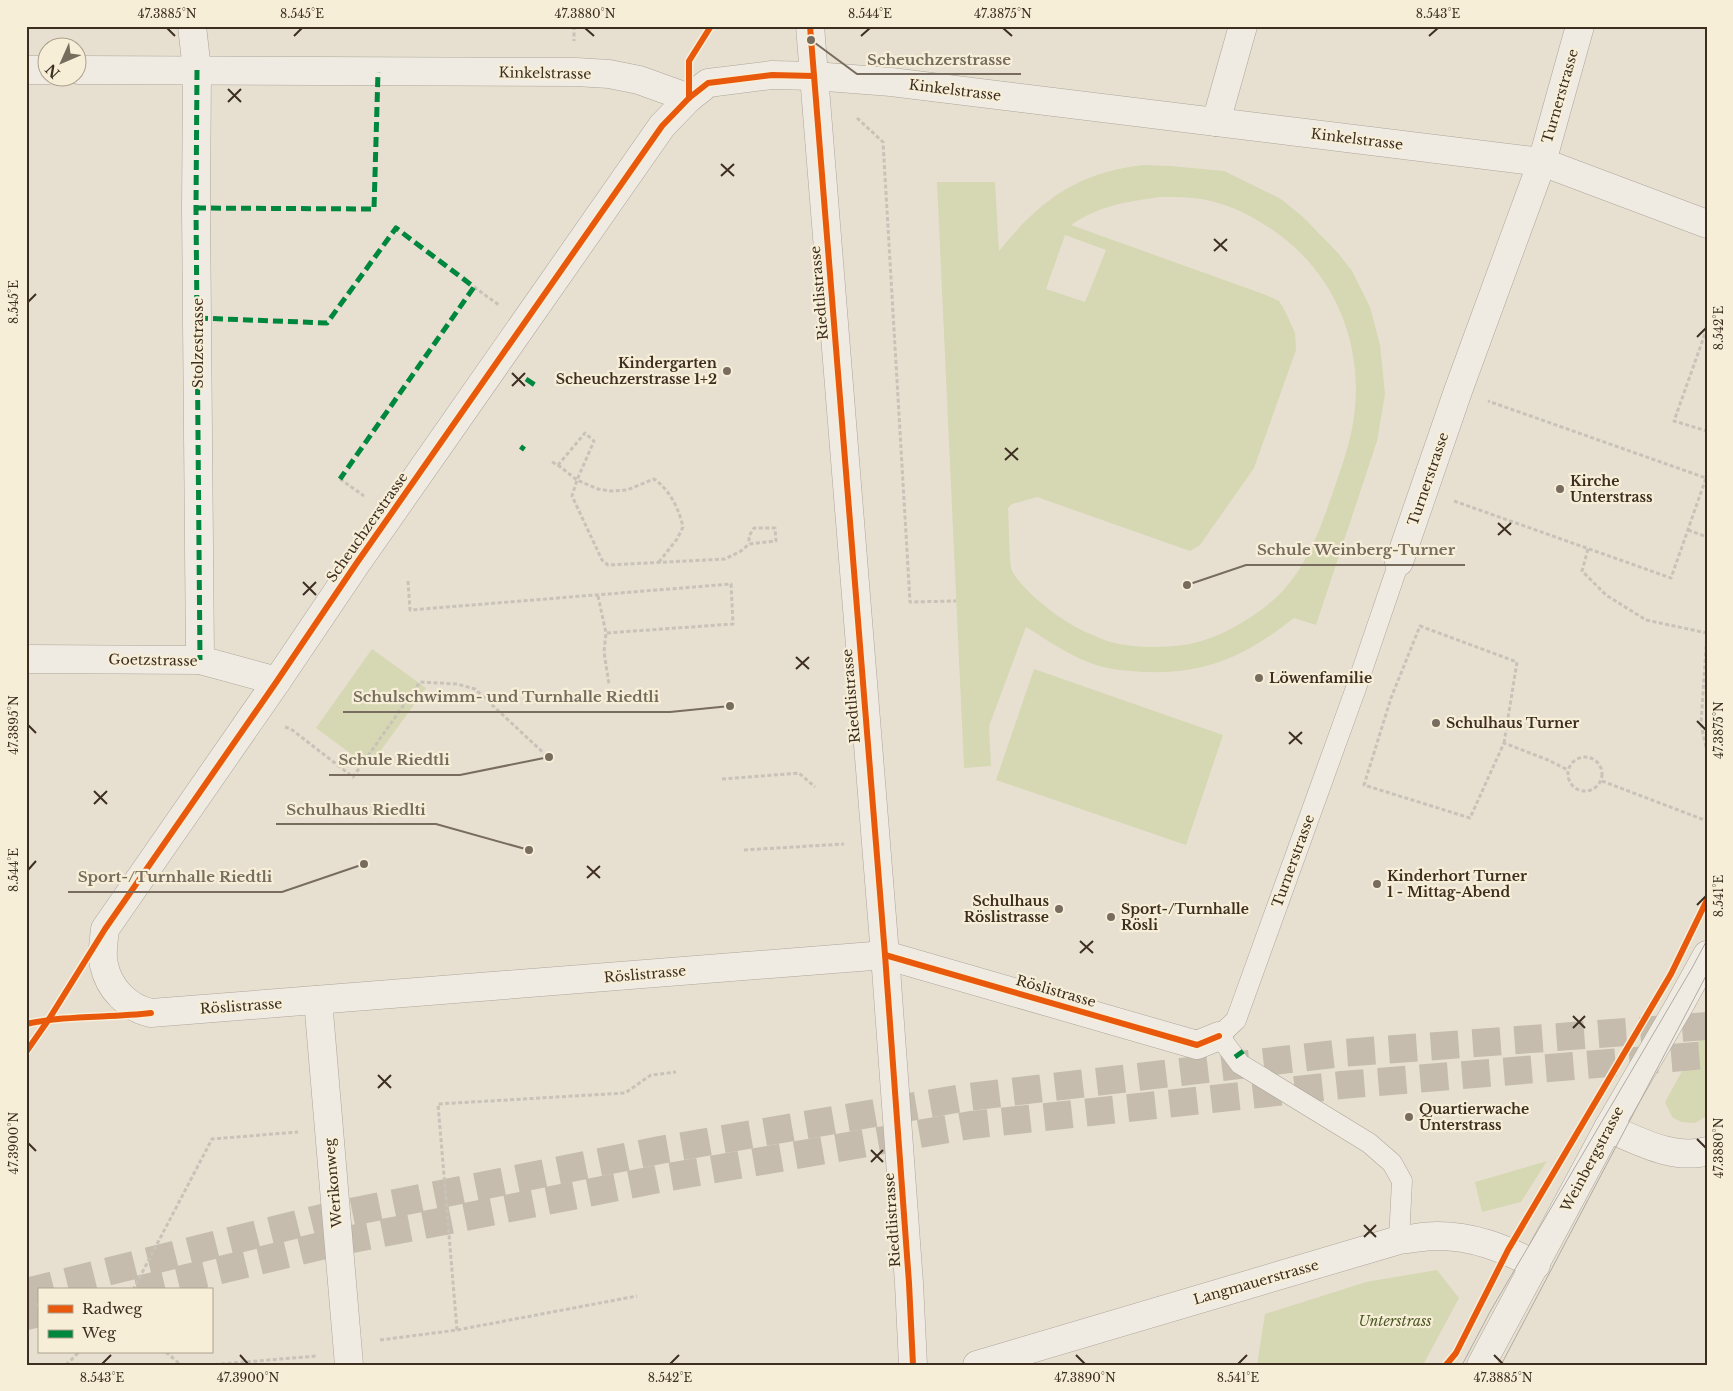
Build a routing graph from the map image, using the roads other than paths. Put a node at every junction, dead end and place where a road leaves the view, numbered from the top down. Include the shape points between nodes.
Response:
1 (192, 26) edge
2 (810, 26) edge
3 (1243, 26) edge
4 (1580, 26) edge
5 (88, 70) edge
6 (197, 70) junction
7 (814, 76) junction
8 (689, 98) junction
9 (1216, 122) junction
10 (1542, 162) junction
11 (1707, 224) edge
12 (1399, 562) joint
13 (26, 659) edge
14 (200, 660) junction
15 (277, 681) junction
16 (105, 929) joint
17 (885, 955) junction
18 (1707, 955) edge
19 (318, 1000) junction
20 (1219, 1036) junction
21 (1608, 1128) junction
22 (1707, 1151) edge
23 (1399, 1240) junction
24 (1536, 1265) junction
25 (348, 1355) edge
26 (990, 1363) edge
27 (913, 1365) edge
28 (1481, 1365) edge

1 - 6 street, Stolzestrasse
2 - 7 street, Riedtlistrasse
3 - 9 street
4 - 10 street, Turnerstrasse
5 - 6 street, Kinkelstrasse
6 - 8 street, Kinkelstrasse via 576,72 639,80
6 - 14 street, Stolzestrasse
7 - 8 street, Kinkelstrasse via 772,75 708,84
7 - 9 street, Kinkelstrasse via 891,82
7 - 17 street, Riedtlistrasse
8 - 15 street, Scheuchzerstrasse via 662,126
9 - 10 street, Kinkelstrasse
10 - 11 street, Kinkelstrasse
10 - 12 street, Turnerstrasse
12 - 20 lane, Turnerstrasse via 1236,1020
13 - 14 street, Goetzstrasse
14 - 15 street, Goetzstrasse
15 - 16 street, Scheuchzerstrasse
16 - 19 street, Röslistrasse via 103,963 108,978 126,1002 138,1010 151,1013
17 - 19 street, Röslistrasse
17 - 20 street, Röslistrasse via 1197,1045
17 - 27 street, Riedtlistrasse
18 - 21 street, Weinbergstrasse
19 - 25 street, Werikonweg
20 - 23 lane via 1240,1064 1369,1143 1392,1163 1402,1181
21 - 22 street via 1665,1151 1697,1154
21 - 24 street, Weinbergstrasse
23 - 24 street, Langmauerstrasse via 1436,1236 1471,1238 1508,1250
23 - 26 street, Langmauerstrasse
24 - 28 street, Weinbergstrasse

